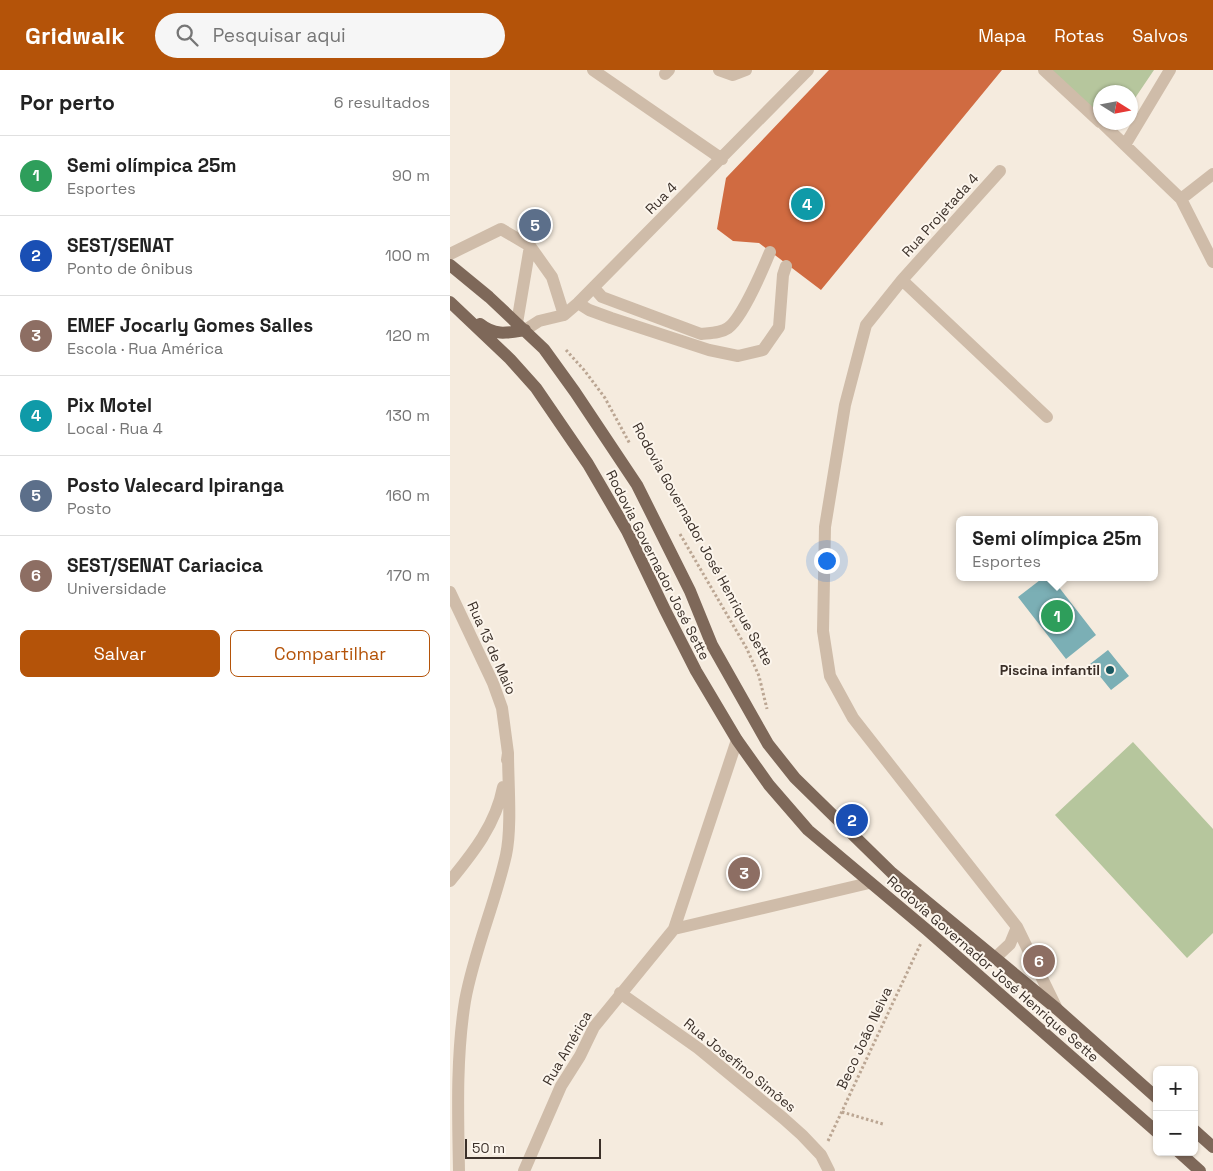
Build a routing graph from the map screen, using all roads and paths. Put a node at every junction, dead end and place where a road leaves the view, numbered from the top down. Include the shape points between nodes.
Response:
1 (594, 70) edge
2 (719, 70) edge
3 (746, 70) edge
4 (808, 70) edge
5 (1044, 70) edge
6 (1170, 70) edge
7 (1093, 115) edge
8 (1109, 130) edge
9 (1125, 145) junction
10 (722, 159) junction
11 (1000, 171) dead end
12 (1213, 174) edge
13 (1181, 199) junction
14 (530, 246) junction
15 (770, 252) dead end
16 (450, 254) edge
17 (1213, 262) edge
18 (450, 265) edge
19 (786, 266) dead end
20 (902, 280) junction
21 (594, 288) junction
22 (450, 301) edge
23 (578, 303) junction
24 (564, 315) junction
25 (521, 327) junction
26 (564, 349) dead end
27 (1047, 417) dead end
28 (634, 450) dead end
29 (676, 526) dead end
30 (450, 592) edge
31 (770, 714) dead end
32 (737, 740) junction
33 (508, 753) junction
34 (840, 824) joint
35 (808, 830) joint
36 (450, 881) edge
37 (869, 883) junction
38 (1017, 927) junction
39 (674, 929) junction
40 (926, 930) junction
41 (995, 958) junction
42 (620, 993) junction
43 (1058, 1009) junction
44 (1153, 1094) edge
45 (842, 1112) junction
46 (884, 1124) dead end
47 (1153, 1129) edge
48 (1198, 1134) edge
49 (1213, 1147) edge
50 (821, 1155) junction
51 (1183, 1156) edge
52 (459, 1171) edge
53 (524, 1171) edge
54 (829, 1171) edge
55 (1200, 1171) edge

1 - 10 street
2 - 3 street via 733,75
4 - 10 street, Rua 4
5 - 7 street
6 - 9 street
8 - 9 street
9 - 13 street
10 - 21 street, Rua 4
11 - 20 street, Rua Projetada 4
12 - 13 street
13 - 17 street
14 - 16 street via 501,229
14 - 24 street via 552,277
14 - 25 street
15 - 21 street via 740,315 728,328 716,333 701,334 602,297
18 - 25 main road, Rodovia Governador José Sette
19 - 23 street via 779,327 763,350 738,356 708,350 610,318
20 - 27 street
20 - 38 street, Rua Projetada 4 via 866,324 845,405 825,527 824,631 830,676 853,718
21 - 23 street, Rua 4
22 - 25 main road via 494,332 504,334
22 - 32 main road, Rodovia Governador José Sette via 536,388 588,464 627,531 696,671
23 - 24 street, Rua 4
24 - 25 street, Rua 4
25 - 34 main road, Rodovia Governador José Sette via 544,349 637,486 690,591 712,645 768,744 795,778
26 - 28 path, Rodovia Governador José Henrique Sette via 606,398
29 - 31 path, Rodovia Governador José Henrique Sette via 747,649
30 - 33 street, Rua 13 de Maio via 493,683 502,708
32 - 35 main road, Rodovia Governador José Sette via 769,785
32 - 39 street, Rua América
33 - 36 street, Rua 13 de Maio via 500,803 474,851
33 - 52 street via 506,853 465,1002 459,1076
34 - 41 main road, Rodovia Governador José Henrique Sette via 892,873
35 - 37 main road, Rodovia Governador José Henrique Sette
37 - 39 street
37 - 40 main road, Rodovia Governador José Henrique Sette
38 - 41 street via 1010,944
38 - 43 street, Rua Projetada 4
39 - 42 street, Rua América
40 - 45 path, Beco João Neiva
40 - 47 main road, Rodovia Governador José Henrique Sette
41 - 43 main road, Rodovia Governador José Henrique Sette
42 - 50 street, Rua Josefino Simões via 698,1048 783,1118
42 - 53 street, Rua América via 594,1027 561,1086
43 - 44 main road, Rodovia Governador José Henrique Sette
45 - 46 path
45 - 50 path, Beco João Neiva
48 - 49 main road
50 - 54 street, Rua Josefino Simões
51 - 55 main road

